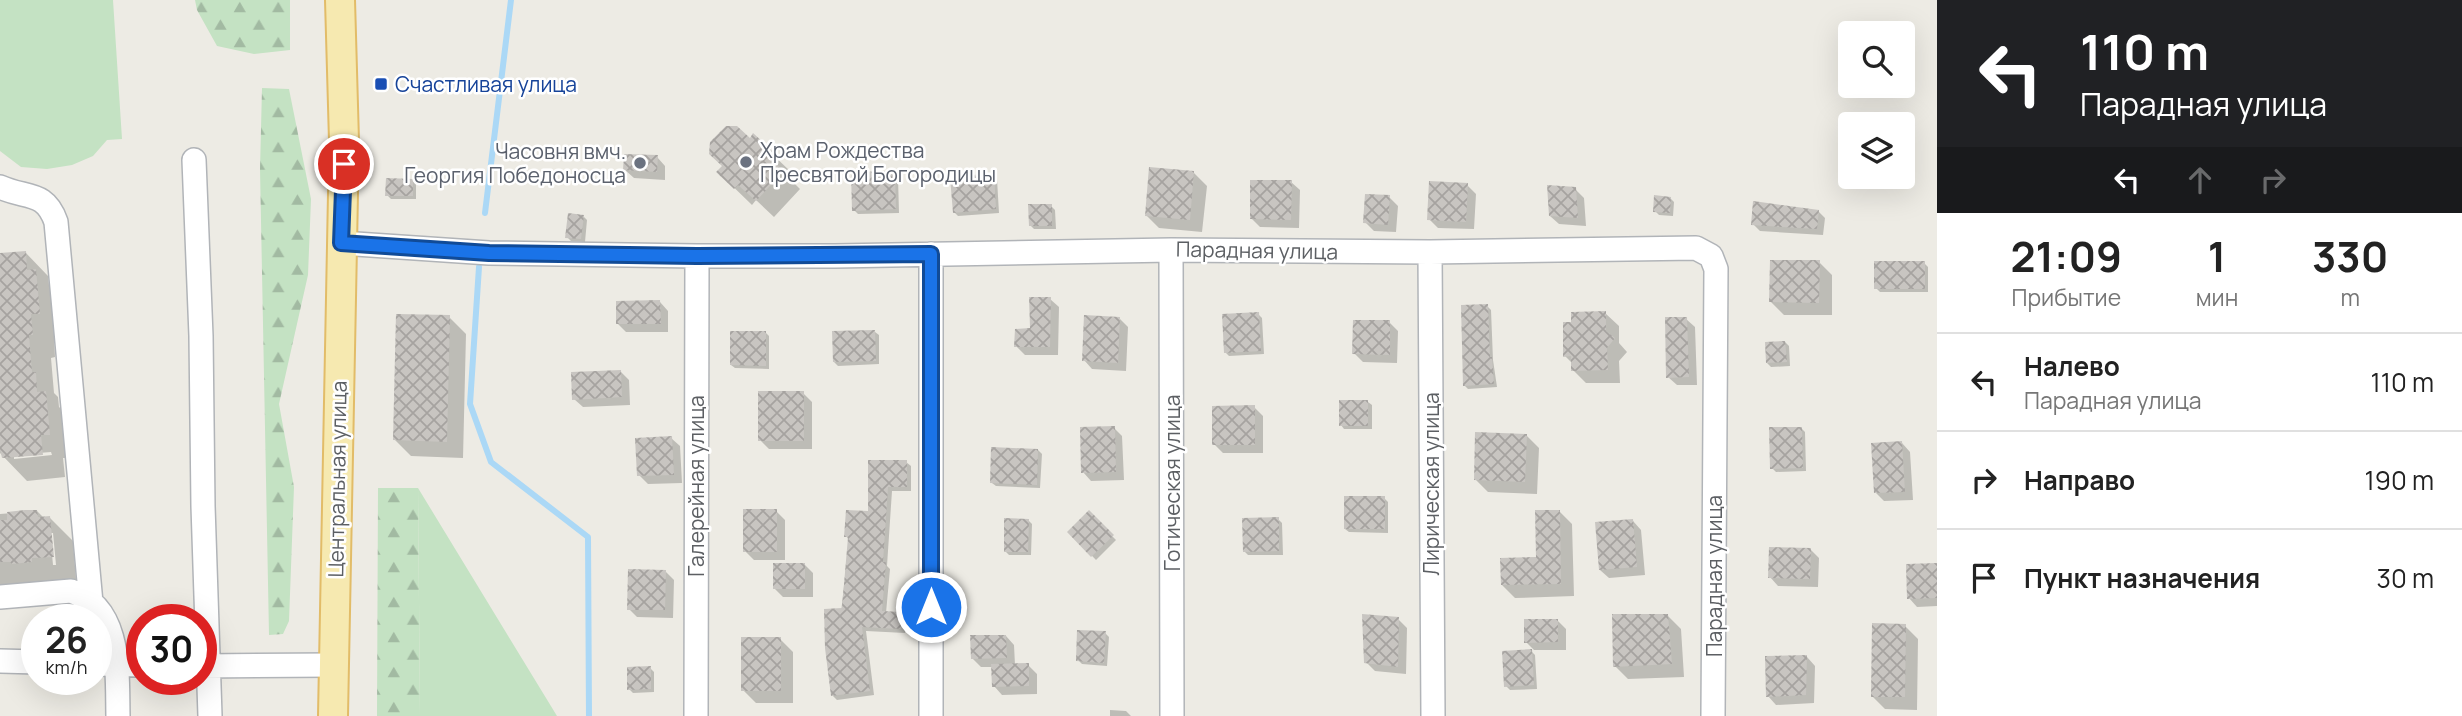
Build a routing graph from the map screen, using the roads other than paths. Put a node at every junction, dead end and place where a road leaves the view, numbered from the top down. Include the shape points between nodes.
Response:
1 (340, 0) edge
2 (194, 160) dead end
3 (0, 187) edge
4 (341, 243) junction
5 (1171, 250) junction
6 (1430, 252) junction
7 (931, 254) junction
8 (697, 256) junction
9 (0, 597) edge
10 (91, 603) joint
11 (204, 604) edge
12 (0, 661) edge
13 (21, 662) edge
14 (333, 665) junction
15 (217, 666) edge
16 (112, 690) edge
17 (208, 695) edge
18 (118, 716) edge
19 (210, 716) edge
20 (333, 716) edge
21 (696, 716) edge
22 (931, 716) edge
23 (1172, 716) edge
24 (1433, 716) edge
25 (1713, 716) edge

1 - 4 main road, Центральная улица via 345,90
2 - 11 street
3 - 10 street via 38,197 52,210 56,222
4 - 8 street, Парадная улица via 489,253
4 - 14 main road, Центральная улица
5 - 6 street, Парадная улица
5 - 7 street, Парадная улица
5 - 23 street, Готическая улица
6 - 24 street, Лирическая улица
6 - 25 street, Парадная улица via 1696,248 1711,256 1716,269
7 - 8 street, Парадная улица
7 - 22 street
8 - 21 street, Галерейная улица
9 - 10 street via 71,591
12 - 13 street
14 - 15 street
14 - 20 main road, Центральная улица
16 - 18 street
17 - 19 street

